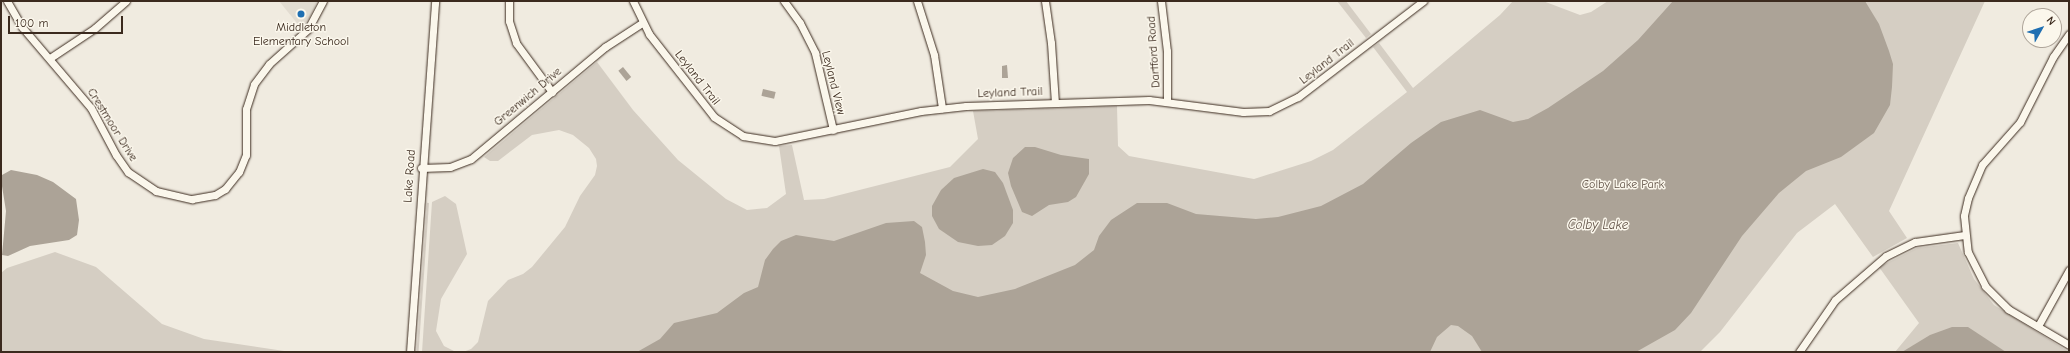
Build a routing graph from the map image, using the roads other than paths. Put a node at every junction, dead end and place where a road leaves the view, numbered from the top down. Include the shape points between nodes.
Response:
1 (7, 1) edge
2 (126, 1) edge
3 (323, 1) edge
4 (435, 1) edge
5 (509, 1) edge
6 (633, 1) edge
7 (784, 1) edge
8 (917, 1) edge
9 (1045, 1) edge
10 (1161, 1) edge
11 (1423, 1) edge
12 (642, 23) junction
13 (2069, 34) edge
14 (50, 58) junction
15 (552, 92) junction
16 (1167, 101) junction
17 (1055, 103) junction
18 (942, 108) junction
19 (833, 130) junction
20 (421, 168) junction
21 (1965, 235) junction
22 (2069, 270) edge
23 (2038, 326) junction
24 (2069, 345) edge
25 (410, 352) edge
26 (1799, 352) edge

1 - 14 street, Crestmoor Drive via 22,27
2 - 14 street via 95,28
3 - 14 street, Crestmoor Drive via 308,29 268,64 254,84 246,109 246,154 239,172 225,189 203,199 168,195 136,179 118,160 91,108
4 - 20 street, Lake Road
5 - 15 street via 509,21 516,43
6 - 12 street, Leyland Trail
7 - 19 street, Leyland View via 802,26 815,53
8 - 18 street via 934,55
9 - 17 street via 1051,38
10 - 16 street, Dartford Road via 1167,51
11 - 16 street, Leyland Trail via 1302,95 1279,108 1247,112
12 - 15 street, Greenwich Drive via 611,42
12 - 19 street, Leyland Trail via 709,112 732,131 751,138 775,141
13 - 21 street via 2053,57 2020,122 1982,165 1974,181 1964,216
15 - 20 street, Greenwich Drive via 467,161 447,168
16 - 17 street, Leyland Trail
17 - 18 street, Leyland Trail
18 - 19 street, Leyland Trail
20 - 25 street, Lake Road
21 - 23 street via 1972,263 1985,286 2008,309
21 - 26 street via 1914,242 1886,256 1835,300
22 - 23 street
23 - 24 street

